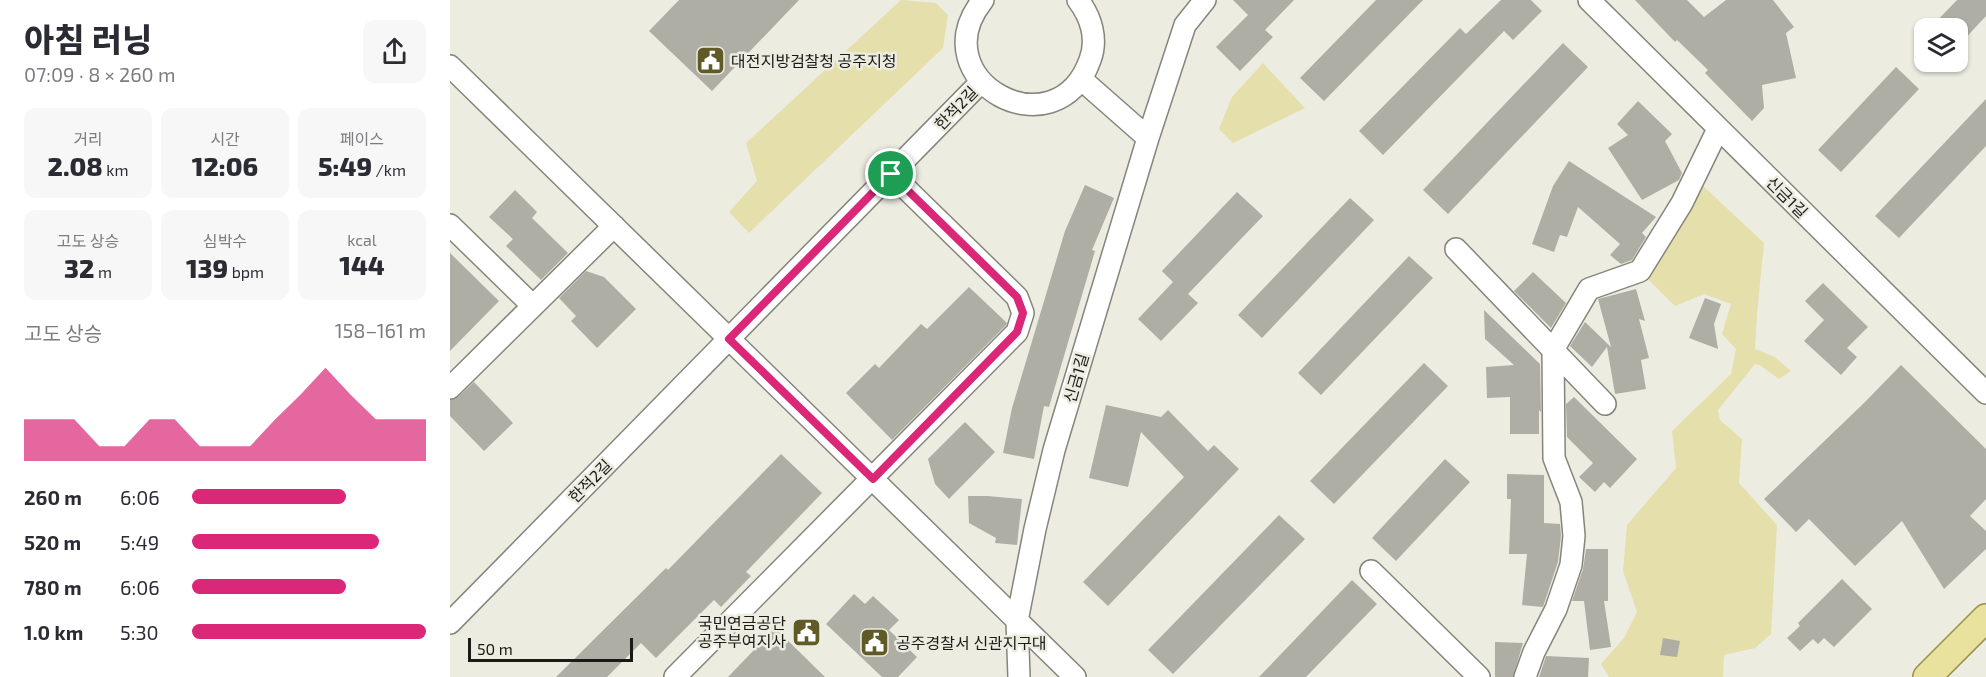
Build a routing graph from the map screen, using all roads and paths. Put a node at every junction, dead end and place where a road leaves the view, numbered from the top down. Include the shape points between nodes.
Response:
1 (982, 0) edge
2 (1078, 0) edge
3 (1205, 0) edge
4 (1589, 0) edge
5 (450, 66) edge
6 (1081, 79) junction
7 (981, 82) junction
8 (1718, 129) junction
9 (1148, 138) junction
10 (891, 174) junction
11 (450, 225) edge
12 (614, 226) junction
13 (1456, 249) dead end
14 (533, 306) junction
15 (729, 339) junction
16 (1553, 350) junction
17 (450, 388) edge
18 (1986, 393) edge
19 (1605, 404) dead end
20 (873, 479) junction
21 (1371, 571) dead end
22 (1986, 618) edge
23 (1017, 621) junction
24 (450, 623) edge
25 (675, 677) edge
26 (1019, 677) edge
27 (1075, 677) edge
28 (1479, 677) edge
29 (1525, 677) edge
30 (1927, 677) edge

1 - 7 street via 968,28 967,47 971,66
2 - 6 street via 1087,11 1093,31 1093,52
3 - 9 street, 신금1길 via 1185,25
4 - 8 street, 신금1길
5 - 12 street
6 - 7 street via 1057,99 1036,105 1016,104 996,96
6 - 9 street
7 - 10 street, 한적2길
8 - 16 street via 1682,203 1640,271 1589,289
8 - 18 street, 신금1길
9 - 23 street, 신금1길 via 1054,450
10 - 15 street, 한적2길
10 - 20 street via 1017,297 1023,313 1017,332
11 - 14 street
12 - 14 street
12 - 15 street
13 - 16 street
14 - 17 street
15 - 20 street
15 - 24 street, 한적2길
16 - 19 street
16 - 29 street via 1554,458 1571,502 1574,536 1571,565 1560,598
20 - 23 street
20 - 25 street
21 - 28 street
22 - 30 main road
23 - 26 street, 신금1길
23 - 27 street

